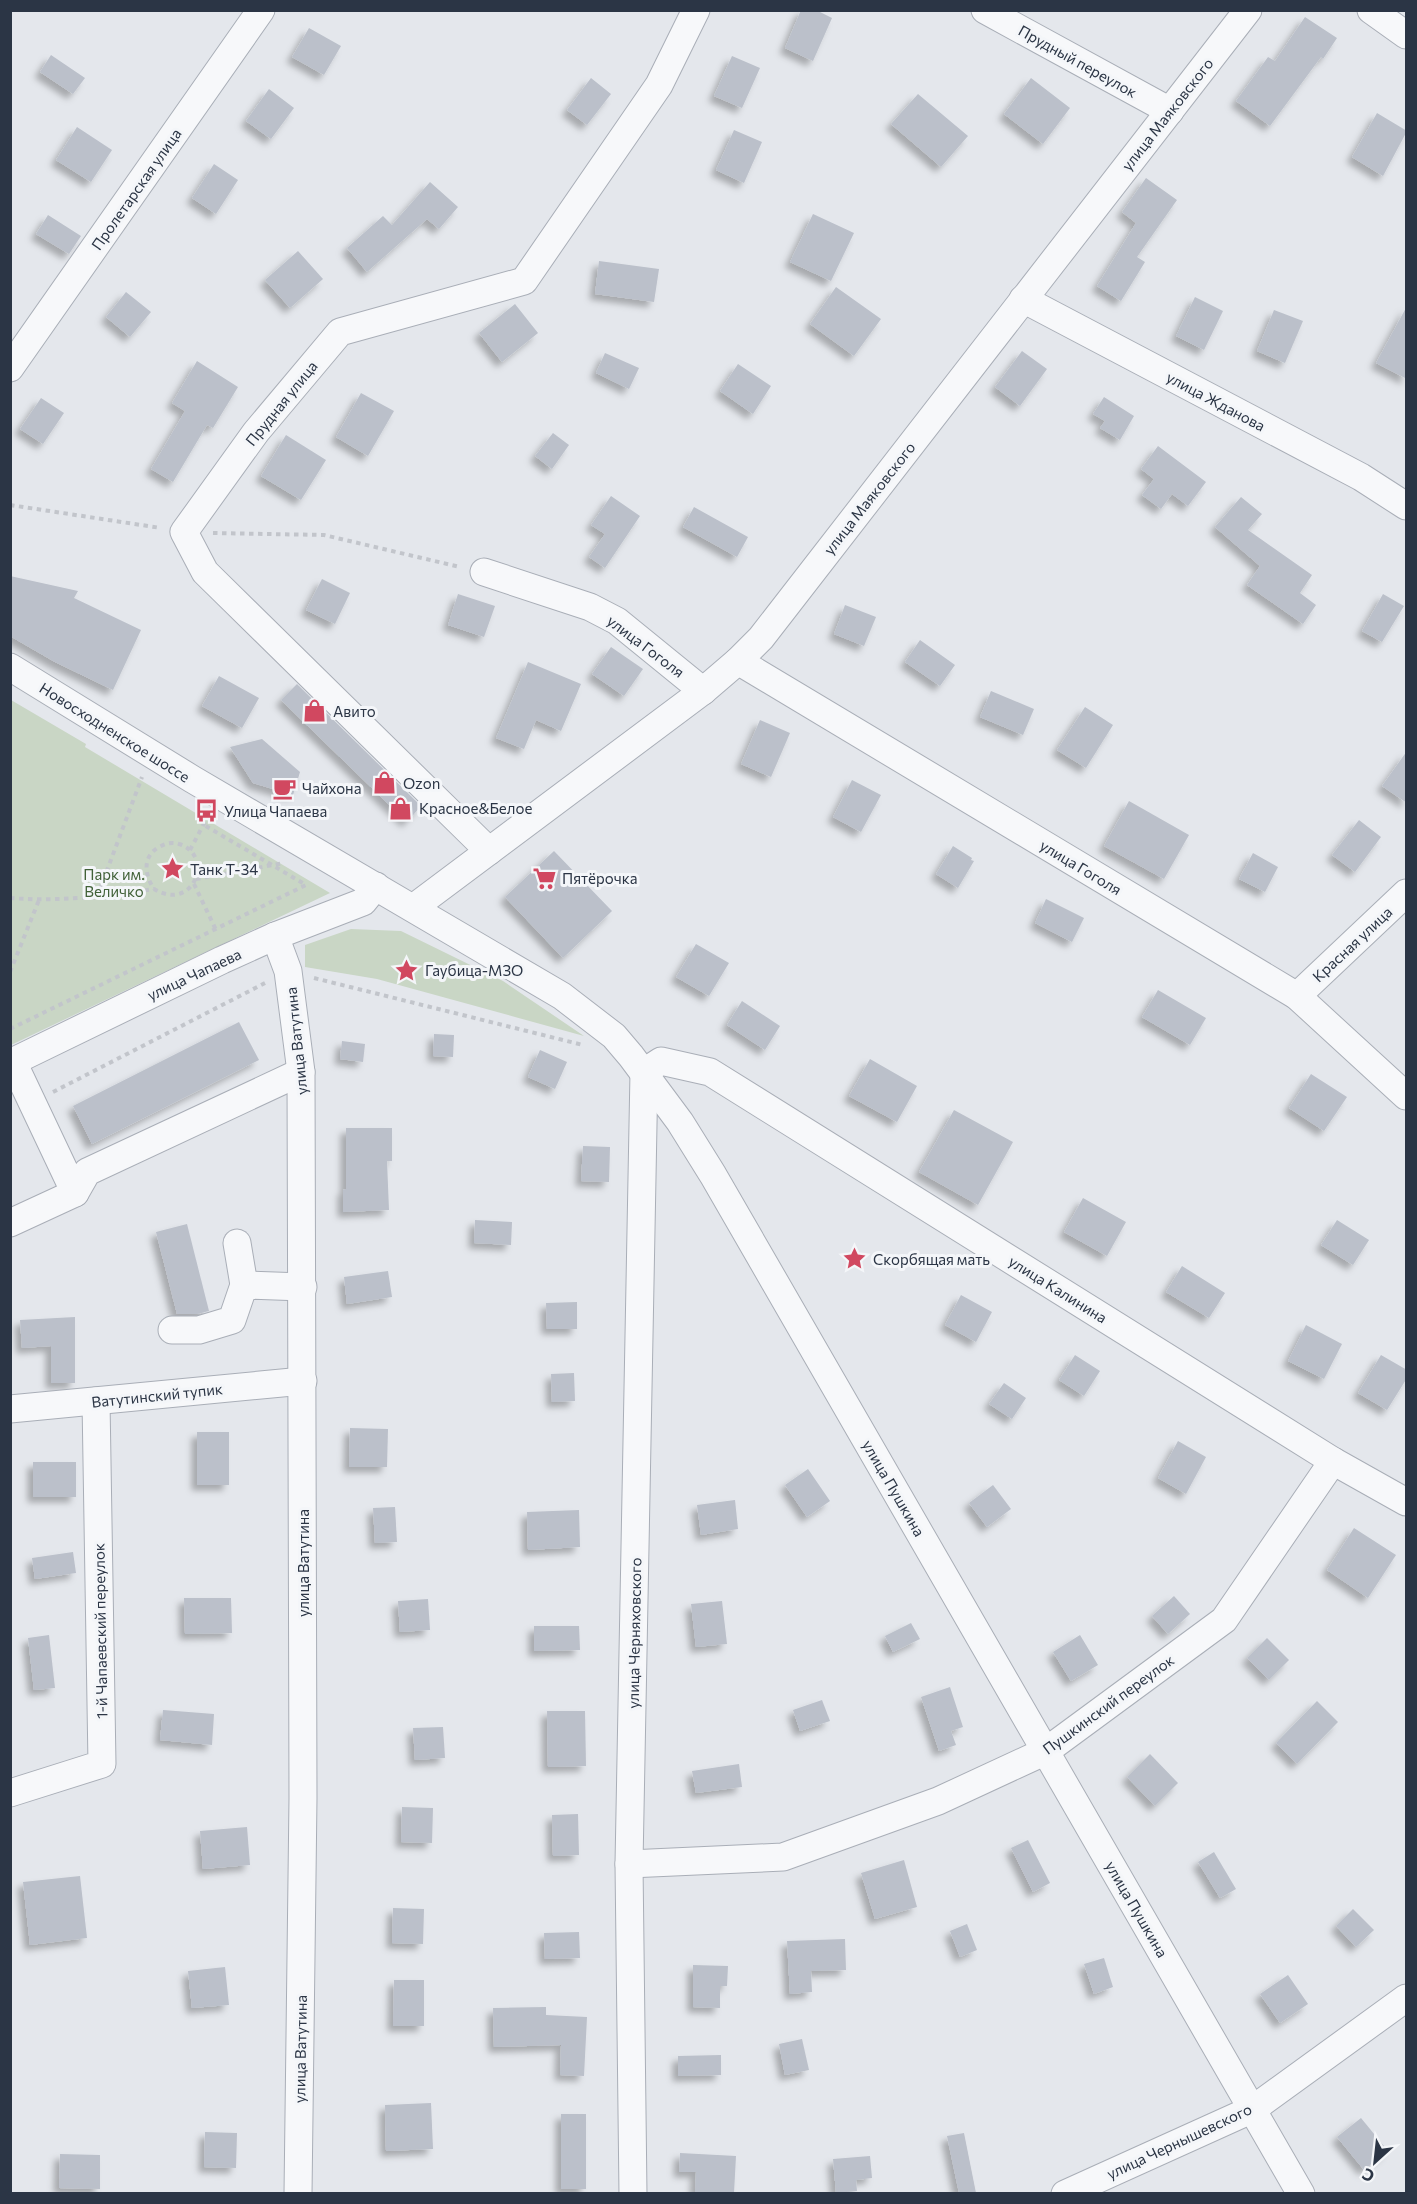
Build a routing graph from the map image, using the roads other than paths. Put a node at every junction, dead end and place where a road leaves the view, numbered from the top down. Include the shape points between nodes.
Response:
1 (261, 10) edge
2 (696, 10) edge
3 (985, 10) edge
4 (1248, 10) edge
5 (1371, 10) edge
6 (1407, 35) edge
7 (1170, 111) junction
8 (1023, 298) junction
9 (10, 368) edge
10 (1407, 506) edge
11 (484, 572) road end
12 (738, 661) junction
13 (10, 667) edge
14 (703, 691) junction
15 (489, 851) junction
16 (376, 886) junction
17 (1407, 892) edge
18 (413, 908) junction
19 (275, 936) junction
20 (1297, 996) junction
21 (12, 1062) edge
22 (301, 1072) junction
23 (644, 1072) junction
24 (1407, 1096) edge
25 (75, 1193) junction
26 (10, 1223) edge
27 (237, 1243) dead end
28 (243, 1285) junction
29 (303, 1287) junction
30 (172, 1330) dead end
31 (303, 1381) junction
32 (96, 1401) junction
33 (10, 1409) edge
34 (1333, 1461) junction
35 (1407, 1502) edge
36 (1046, 1751) junction
37 (10, 1793) edge
38 (629, 1864) junction
39 (1407, 1998) edge
40 (1253, 2109) junction
41 (298, 2193) edge
42 (633, 2193) edge
43 (1065, 2193) edge
44 (1301, 2193) edge

1 - 9 street, Пролетарская улица
2 - 15 street, Прудная улица via 659,85 524,281 340,332 256,432 184,532 205,572
3 - 7 street, Прудный переулок
4 - 7 street, улица Маяковского
5 - 6 street
7 - 8 street, улица Маяковского
8 - 10 street, улица Жданова via 1361,477
8 - 12 street, улица Маяковского via 761,638
11 - 14 street, улица Гоголя via 590,607 617,621
12 - 14 street, улица Маяковского
12 - 20 street, улица Гоголя
13 - 16 street, Новосходненское шоссе
14 - 15 street, улица Маяковского
15 - 18 street, улица Маяковского
16 - 18 street, улица Пушкина
16 - 19 street, улица Чапаева via 363,902
17 - 20 street, Красная улица
18 - 23 street, улица Пушкина via 571,1002 614,1036
19 - 21 street, улица Чапаева
19 - 22 street, улица Ватутина via 288,971
20 - 24 street, улица Гоголя
21 - 25 street
22 - 25 street via 87,1172
22 - 29 street, улица Ватутина
23 - 34 street, улица Калинина via 661,1061 710,1072
23 - 36 street, улица Пушкина via 713,1175
23 - 38 street, улица Черняховского
25 - 26 street
27 - 28 street
28 - 29 street
28 - 30 street via 232,1320 199,1330
29 - 31 street, улица Ватутина
31 - 32 street, Ватутинский тупик
31 - 41 street, улица Ватутина
32 - 33 street, Ватутинский тупик
32 - 37 street, 1-й Чапаевский переулок via 102,1764
34 - 35 street, улица Калинина
34 - 36 street, Пушкинский переулок via 1224,1620
36 - 38 street, Пушкинский переулок via 938,1801 783,1857
36 - 40 street, улица Пушкина
38 - 42 street, улица Черняховского
39 - 40 street, улица Чернышевского
40 - 43 street, улица Чернышевского
40 - 44 street, улица Пушкина

